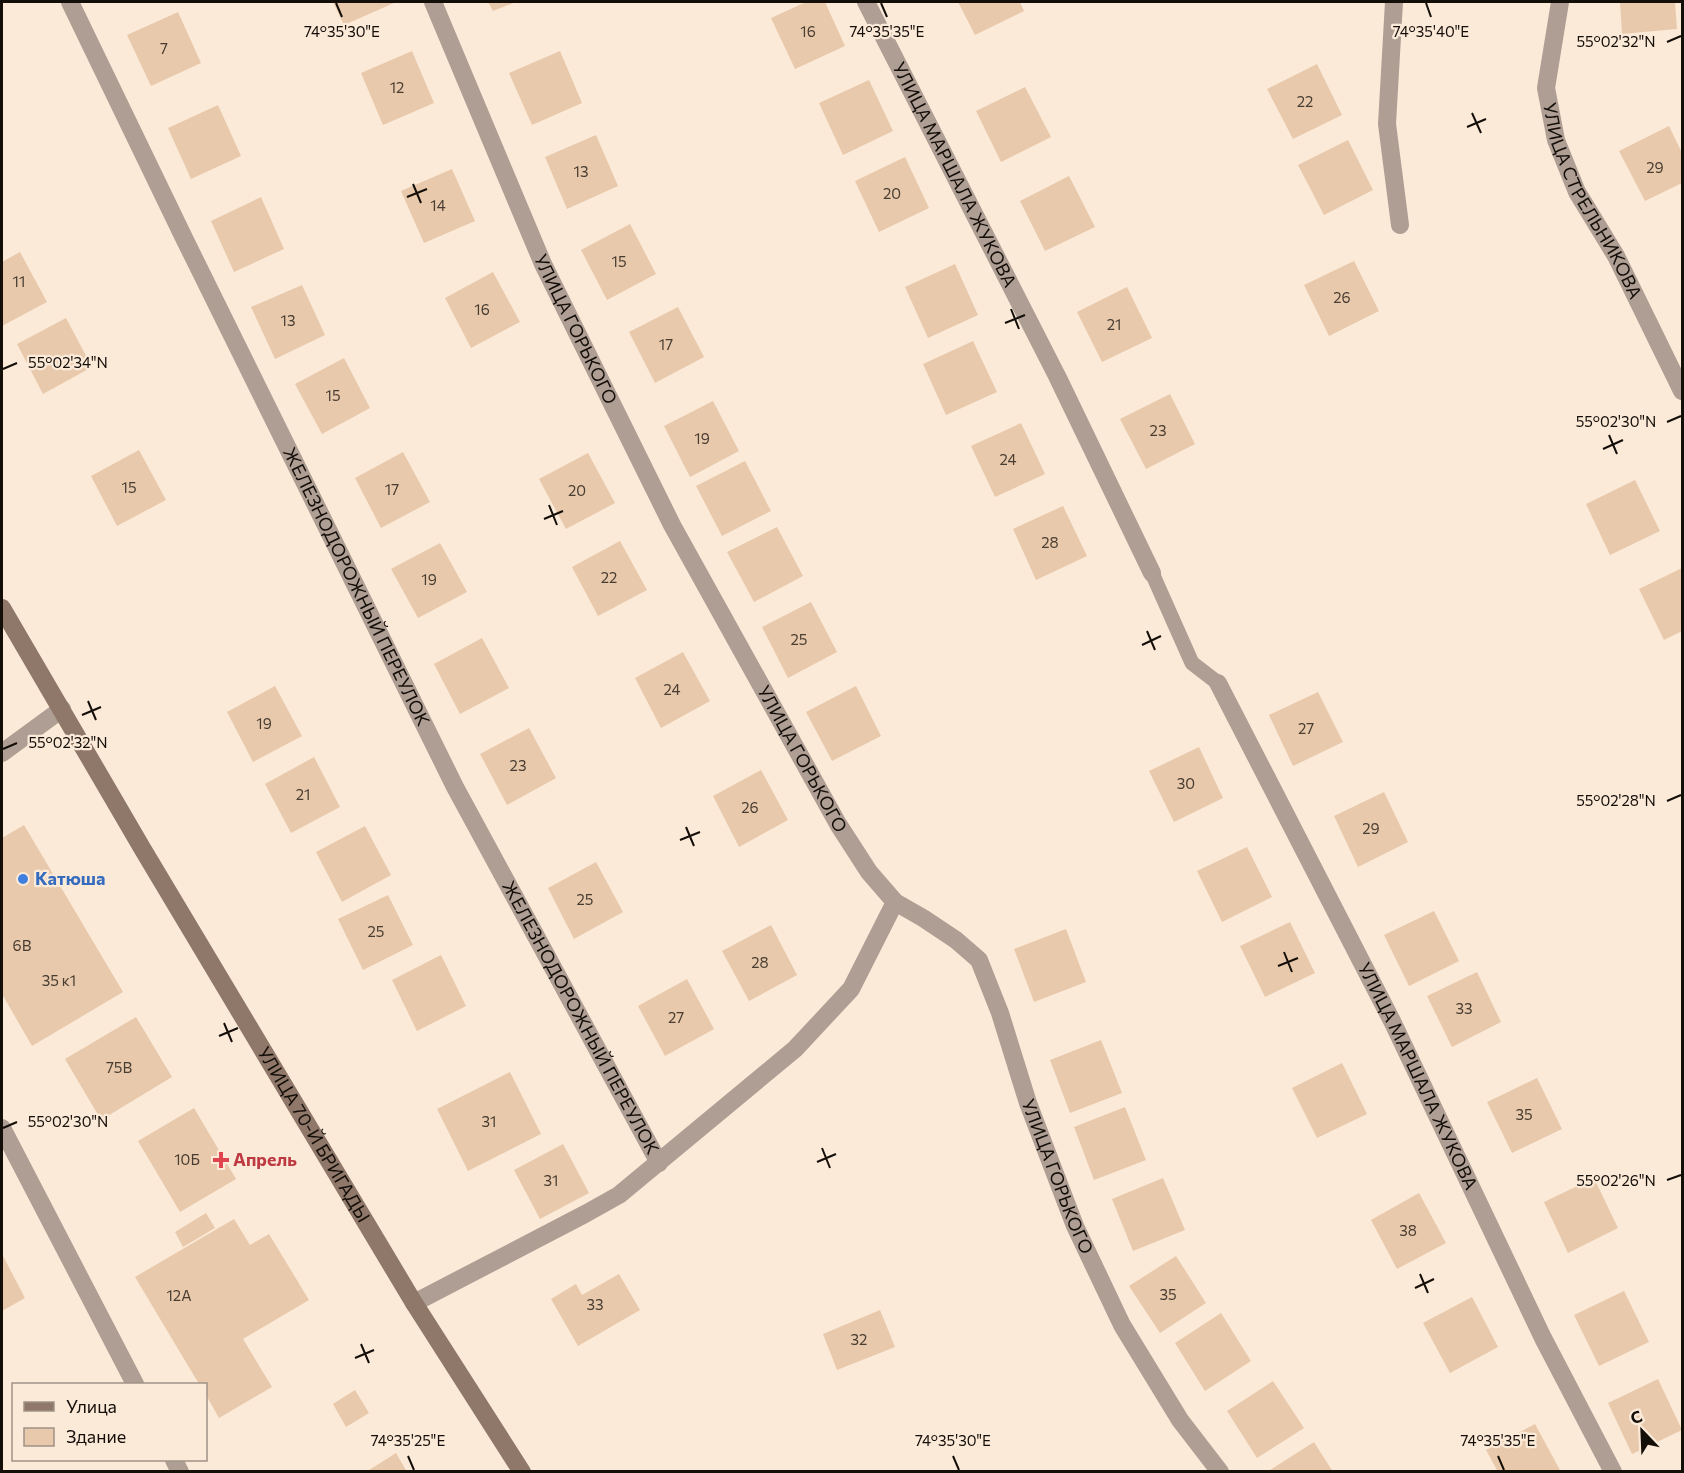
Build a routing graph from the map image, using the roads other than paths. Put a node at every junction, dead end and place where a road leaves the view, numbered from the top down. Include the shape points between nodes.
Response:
1 (70, 2) edge
2 (433, 2) edge
3 (866, 2) edge
4 (1394, 2) edge
5 (1560, 2) edge
6 (1400, 225) dead end
7 (1683, 391) edge
8 (1152, 573) joint
9 (2, 608) edge
10 (1218, 683) joint
11 (62, 710) junction
12 (2, 753) edge
13 (895, 902) junction
14 (2, 1128) edge
15 (659, 1163) junction
16 (414, 1304) junction
17 (134, 1383) edge
18 (522, 1472) edge
19 (1220, 1472) edge
20 (1612, 1472) edge

1 - 15 street, ЖЕЛЕЗНОДОРОЖНЫЙ ПЕРЕУЛОК via 455,787
2 - 13 street, УЛИЦА ГОРЬКОГО via 543,264 672,525 838,824 869,872
3 - 8 street, УЛИЦА МАРШАЛА ЖУКОВА via 1058,376
4 - 6 street via 1387,124
5 - 7 street, УЛИЦА СТРЕЛЬНИКОВА via 1546,88 1556,140 1577,192 1616,256
8 - 10 lane via 1192,663
9 - 11 main road, УЛИЦА 70-Й БРИГАДЫ
10 - 20 street, УЛИЦА МАРШАЛА ЖУКОВА via 1393,1023 1543,1338
11 - 12 street
11 - 16 main road, УЛИЦА 70-Й БРИГАДЫ
13 - 15 street via 851,989 795,1049
13 - 19 street, УЛИЦА ГОРЬКОГО via 956,940 979,960 1075,1227 1122,1326 1180,1420
14 - 17 street
15 - 16 street via 619,1195 585,1215
16 - 18 main road, УЛИЦА 70-Й БРИГАДЫ

